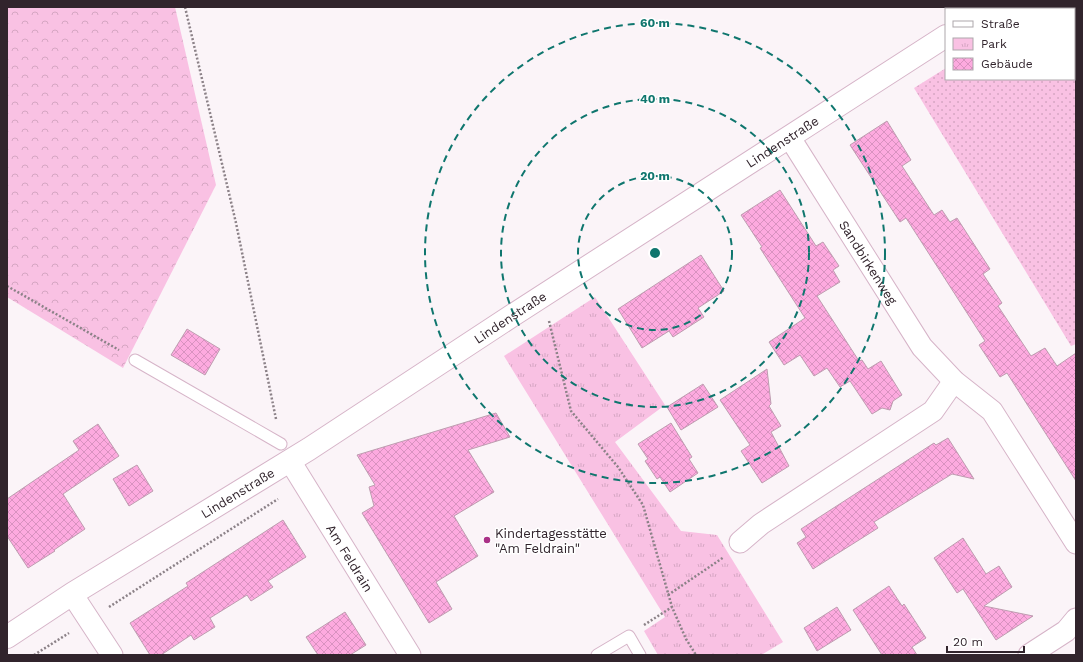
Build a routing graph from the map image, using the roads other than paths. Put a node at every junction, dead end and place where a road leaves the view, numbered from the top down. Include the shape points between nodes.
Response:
1 (945, 37) edge
2 (790, 138) junction
3 (135, 360) road end
4 (954, 381) junction
5 (286, 453) junction
6 (740, 542) road end
7 (1076, 543) edge
8 (72, 594) junction
9 (1076, 619) edge
10 (7, 636) edge
11 (112, 655) edge
12 (410, 655) edge
13 (597, 655) edge
14 (640, 655) edge
15 (1029, 655) edge

1 - 2 street, Lindenstraße
2 - 4 street, Sandbirkenweg via 922,348
2 - 5 street, Lindenstraße via 513,315
3 - 5 lane
4 - 6 street via 933,410 761,524
4 - 7 street, Sandbirkenweg via 992,411
5 - 8 street, Lindenstraße
5 - 12 street, Am Feldrain
8 - 10 street, Lindenstraße
8 - 11 street
9 - 15 street via 1066,632
13 - 14 lane via 629,636

